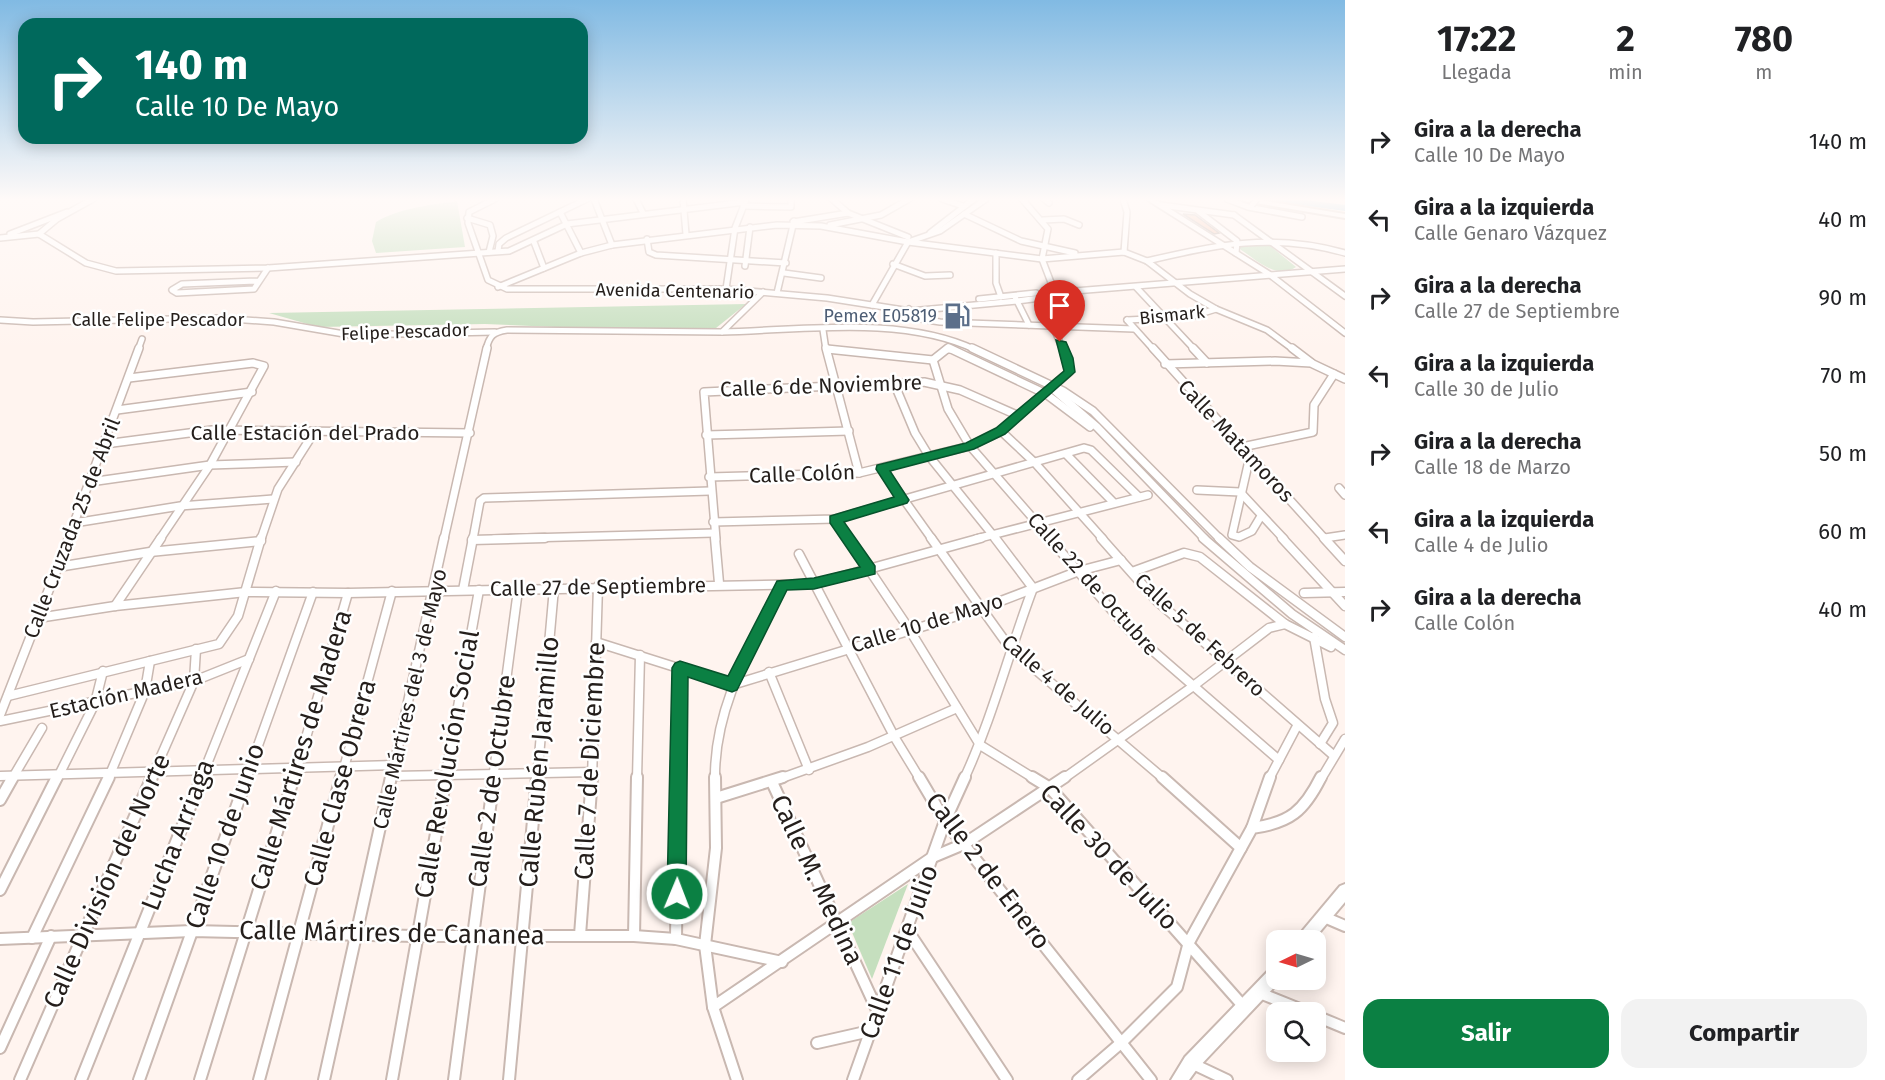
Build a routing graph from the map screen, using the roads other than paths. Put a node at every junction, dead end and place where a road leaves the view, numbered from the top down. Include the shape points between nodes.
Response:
1 (64, 249) edge
2 (476, 249) edge
3 (516, 249) edge
4 (537, 249) edge
5 (579, 249) edge
6 (595, 249) edge
7 (648, 249) edge
8 (732, 249) edge
9 (747, 249) edge
10 (789, 249) edge
11 (903, 249) edge
12 (972, 249) edge
13 (1044, 249) edge
14 (1059, 249) edge
15 (1193, 249) edge
16 (1230, 249) edge
17 (1236, 249) edge
18 (1280, 249) edge
19 (498, 251) joint
20 (489, 252) joint
21 (1124, 252) joint
22 (581, 253) junction
23 (996, 253) junction
24 (1236, 253) junction
25 (477, 254) junction
26 (1082, 255) junction
27 (730, 259) junction
28 (1042, 259) junction
29 (1147, 261) junction
30 (746, 262) junction
31 (786, 263) junction
32 (893, 264) junction
33 (268, 268) junction
34 (544, 268) junction
35 (1345, 269) edge
36 (1310, 271) junction
37 (784, 273) junction
38 (1269, 274) junction
39 (950, 275) dead end
40 (821, 278) dead end
41 (259, 281) junction
42 (1175, 283) junction
43 (498, 287) junction
44 (1136, 287) junction
45 (726, 289) junction
46 (763, 292) junction
47 (777, 293) junction
48 (1055, 293) junction
49 (1345, 296) edge
50 (1001, 297) junction
51 (1016, 298) junction
52 (966, 303) junction
53 (872, 305) junction
54 (909, 309) junction
55 (1216, 309) junction
56 (1164, 318) junction
57 (0, 320) edge
58 (734, 320) junction
59 (1127, 320) joint
60 (1029, 325) junction
61 (1053, 326) junction
62 (1068, 327) junction
63 (1134, 329) junction
64 (823, 330) junction
65 (315, 331) joint
66 (748, 331) junction
67 (495, 332) junction
68 (722, 332) junction
69 (1344, 332) edge
70 (142, 339) dead end
71 (827, 349) junction
72 (933, 360) junction
73 (1207, 363) junction
74 (1313, 363) junction
75 (1165, 364) junction
76 (1335, 374) junction
77 (129, 378) junction
78 (1345, 379) edge
79 (894, 383) junction
80 (939, 383) junction
81 (836, 387) junction
82 (1049, 391) junction
83 (252, 392) junction
84 (117, 410) junction
85 (1018, 416) junction
86 (1090, 427) dead end
87 (231, 429) junction
88 (315, 431) junction
89 (849, 431) junction
90 (1000, 431) junction
91 (470, 433) junction
92 (706, 435) junction
93 (105, 444) junction
94 (970, 446) junction
95 (1242, 447) junction
96 (1066, 454) junction
97 (929, 456) junction
98 (1250, 456) junction
99 (296, 462) junction
100 (1035, 463) junction
101 (210, 465) junction
102 (882, 469) junction
103 (859, 472) junction
104 (996, 474) junction
105 (709, 477) junction
106 (90, 482) junction
107 (955, 485) junction
108 (1339, 489) dead end
109 (1197, 490) dead end
110 (710, 491) junction
111 (1240, 492) junction
112 (1345, 495) edge
113 (273, 499) junction
114 (902, 500) junction
115 (1114, 504) junction
116 (180, 506) junction
117 (1080, 512) junction
118 (1261, 516) junction
119 (835, 519) junction
120 (712, 522) junction
121 (1038, 522) junction
122 (74, 523) junction
123 (714, 533) junction
124 (992, 534) junction
125 (1345, 536) edge
126 (1325, 538) junction
127 (472, 540) junction
128 (261, 541) junction
129 (940, 551) junction
130 (150, 552) junction
131 (799, 554) dead end
132 (1121, 560) junction
133 (1345, 561) edge
134 (58, 567) junction
135 (870, 570) junction
136 (1079, 571) junction
137 (1132, 572) junction
138 (719, 584) junction
139 (814, 584) junction
140 (782, 585) junction
141 (598, 586) junction
142 (554, 588) junction
143 (1033, 588) junction
144 (463, 590) junction
145 (479, 590) junction
146 (518, 590) junction
147 (276, 591) junction
148 (392, 591) junction
149 (435, 591) junction
150 (246, 592) junction
151 (313, 592) junction
152 (1332, 592) junction
153 (1345, 592) edge
154 (348, 593) junction
155 (1304, 593) dead end
156 (115, 606) junction
157 (1345, 606) edge
158 (980, 609) junction
159 (38, 618) junction
160 (1285, 624) junction
161 (909, 629) junction
162 (1314, 637) junction
163 (1345, 637) edge
164 (596, 642) junction
165 (847, 647) junction
166 (1010, 648) junction
167 (196, 649) junction
168 (1345, 650) edge
169 (640, 655) junction
170 (1345, 655) edge
171 (249, 659) junction
172 (1224, 660) junction
173 (150, 661) junction
174 (680, 668) junction
175 (103, 671) junction
176 (769, 672) junction
177 (194, 681) junction
178 (732, 685) junction
179 (1192, 687) junction
180 (145, 691) junction
181 (8, 696) junction
182 (95, 703) junction
183 (957, 708) junction
184 (0, 715) edge
185 (0, 721) edge
186 (1297, 726) junction
187 (42, 729) dead end
188 (895, 738) junction
189 (1119, 738) junction
190 (1345, 739) edge
191 (1320, 744) junction
192 (980, 745) junction
193 (1332, 754) junction
194 (1279, 760) junction
195 (395, 765) junction
196 (297, 768) junction
197 (346, 768) junction
198 (248, 770) junction
199 (809, 770) junction
200 (154, 772) junction
201 (203, 772) junction
202 (592, 772) junction
203 (111, 773) junction
204 (61, 774) junction
205 (492, 774) junction
206 (538, 774) junction
207 (14, 776) junction
208 (393, 776) junction
209 (446, 776) junction
210 (0, 777) edge
211 (772, 782) junction
212 (1050, 788) junction
213 (716, 798) junction
214 (0, 800) edge
215 (945, 821) junction
216 (1252, 828) junction
217 (964, 844) junction
218 (1241, 848) junction
219 (933, 857) junction
220 (0, 890) edge
221 (1345, 891) edge
222 (1324, 917) junction
223 (837, 925) junction
224 (1345, 926) edge
225 (1313, 930) edge
226 (192, 931) junction
227 (246, 931) junction
228 (908, 931) junction
229 (300, 932) junction
230 (140, 933) junction
231 (357, 934) junction
232 (523, 935) junction
233 (580, 935) junction
234 (51, 936) junction
235 (82, 936) junction
236 (416, 936) junction
237 (471, 936) junction
238 (634, 936) junction
239 (32, 938) junction
240 (0, 939) edge
241 (676, 939) junction
242 (1189, 942) junction
243 (705, 945) junction
244 (782, 962) junction
245 (1266, 986) edge
246 (1260, 993) junction
247 (1283, 1002) edge
248 (713, 1007) junction
249 (1245, 1008) junction
250 (877, 1010) junction
251 (1326, 1020) edge
252 (1345, 1028) edge
253 (870, 1031) junction
254 (1122, 1042) junction
255 (817, 1043) dead end
256 (0, 1048) edge
257 (1191, 1063) junction
258 (20, 1080) edge
259 (81, 1080) edge
260 (139, 1080) edge
261 (200, 1080) edge
262 (259, 1080) edge
263 (324, 1080) edge
264 (392, 1080) edge
265 (454, 1080) edge
266 (509, 1080) edge
267 (736, 1080) edge
268 (853, 1080) edge
269 (1007, 1080) edge
270 (1078, 1080) edge
271 (1151, 1080) edge
272 (1179, 1080) edge
273 (1227, 1080) edge

1 - 33 street via 106,270
2 - 25 street
3 - 19 street
4 - 34 street
5 - 22 street
6 - 22 street
7 - 27 street via 652,254
8 - 27 street
9 - 30 street
10 - 31 street
11 - 32 street
12 - 23 street
13 - 28 street
14 - 26 street
15 - 29 street
16 - 24 street
17 - 24 street
18 - 36 street
19 - 20 street
20 - 25 street
21 - 26 street
21 - 29 street
22 - 34 street
23 - 28 street
23 - 50 street via 996,283
24 - 38 street
25 - 33 street
25 - 43 street via 488,280
26 - 28 street
27 - 30 street
27 - 45 street
28 - 48 street
29 - 42 street
30 - 31 street
31 - 37 street
32 - 39 street via 925,276
32 - 53 street
33 - 41 street
34 - 43 street
35 - 36 street, Avenida Centenario
36 - 38 street, Avenida Centenario
36 - 49 street
37 - 40 street
37 - 47 street
38 - 42 street, Avenida Centenario
38 - 69 street
41 - 41 street via 257,287 249,290 172,290 182,285
42 - 44 street, Avenida Centenario
42 - 55 street
43 - 45 street, Avenida Centenario
44 - 48 street, Avenida Centenario
44 - 56 street
45 - 46 street, Avenida Centenario
46 - 47 street, Avenida Centenario
46 - 58 street
47 - 53 street, Avenida Centenario
48 - 51 street, Avenida Centenario
48 - 62 street
50 - 51 street, Avenida Centenario
50 - 52 street, Avenida Centenario
51 - 52 street, Avenida Centenario
51 - 60 street
52 - 54 street, Avenida Centenario
53 - 54 street, Avenida Centenario
54 - 60 street via 932,321
55 - 56 street, Bismark via 1199,315
55 - 74 street via 1267,330
56 - 59 street, Bismark
56 - 73 street
57 - 65 street, Calle Felipe Pescador via 217,318 274,322
58 - 66 street
58 - 68 street
59 - 63 street, Calle Matamoros
60 - 61 street
61 - 62 street
61 - 82 street, Calle Colón via 1070,367 1066,377
62 - 63 street
63 - 75 street, Calle Matamoros
64 - 66 street
64 - 71 street
64 - 82 street via 888,328 955,340
65 - 67 street, Felipe Pescador via 350,335
66 - 68 street
67 - 68 street
67 - 91 street, Calle Mártires del 3 de Mayo via 489,337
70 - 77 street, Calle Cruzada 25 de Abril
71 - 72 street
71 - 81 street
72 - 80 street, Calle 22 de Octubre
72 - 82 street via 948,348
73 - 74 street
73 - 75 street
74 - 76 street
75 - 95 street, Calle Matamoros
76 - 78 street
76 - 95 street via 1314,405 1311,434
77 - 83 street via 253,363 264,366
77 - 84 street, Calle Cruzada 25 de Abril
79 - 80 street, Calle 6 de Noviembre
79 - 81 street, Calle 6 de Noviembre
79 - 97 street
80 - 85 street
80 - 94 street, Calle 22 de Octubre via 953,420
81 - 89 street
81 - 92 street, Calle 6 de Noviembre via 704,392
82 - 85 street, Calle Colón
82 - 86 street
82 - 163 street via 1063,391 1093,411 1250,567
82 - 168 street via 1097,428 1212,547 1292,614
83 - 84 street
83 - 87 street
84 - 93 street, Calle Cruzada 25 de Abril
85 - 90 street, Calle Colón
87 - 88 street, Calle Estación del Prado
87 - 93 street, Calle Estación del Prado
87 - 101 street
88 - 91 street, Calle Estación del Prado
88 - 99 street
89 - 92 street
89 - 103 street
90 - 94 street, Calle Colón
90 - 100 street, Calle 5 de Febrero
91 - 149 street, Calle Mártires del 3 de Mayo
92 - 105 street
93 - 106 street, Calle Cruzada 25 de Abril
94 - 97 street, Calle Colón
94 - 104 street, Calle 22 de Octubre
95 - 98 street, Calle Matamoros
96 - 100 street
96 - 115 street
96 - 115 street, Calle 27 de Septiembre via 1090,450 1143,496
97 - 102 street, Calle Colón
97 - 107 street
98 - 111 street
98 - 126 street, Calle Matamoros
99 - 101 street
99 - 113 street
100 - 104 street
100 - 117 street, Calle 5 de Febrero
101 - 106 street
101 - 116 street
102 - 103 street, Calle Colón
102 - 114 street, Calle 4 de Julio
103 - 105 street, Calle Colón
104 - 107 street
104 - 121 street, Calle 22 de Octubre
105 - 110 street
106 - 122 street, Calle Cruzada 25 de Abril
107 - 114 street
107 - 124 street
108 - 112 street
109 - 111 street
110 - 120 street
110 - 127 street via 484,498 480,501
111 - 118 street
111 - 118 street via 1232,533 1244,536
113 - 116 street
113 - 128 street
114 - 119 street
114 - 129 street, Calle 4 de Julio
115 - 117 street, Calle 27 de Septiembre
116 - 122 street
116 - 130 street
117 - 121 street, Calle 27 de Septiembre
117 - 132 street, Calle 5 de Febrero
118 - 152 street
119 - 120 street
119 - 135 street, Calle 30 de Julio
120 - 123 street
121 - 124 street, Calle 27 de Septiembre
121 - 136 street, Calle 22 de Octubre
122 - 134 street, Calle Cruzada 25 de Abril
123 - 127 street
123 - 138 street
124 - 129 street, Calle 27 de Septiembre
124 - 143 street
125 - 126 street
126 - 133 street, Calle Matamoros
127 - 144 street
128 - 130 street
128 - 150 street
129 - 135 street, Calle 27 de Septiembre
129 - 158 street, Calle 4 de Julio
130 - 134 street
130 - 156 street
131 - 139 street, Calle 2 de Enero
132 - 136 street, Calle 10 de Mayo
132 - 137 street, Calle 5 de Febrero
134 - 159 street, Calle Cruzada 25 de Abril
135 - 139 street, Calle 27 de Septiembre
135 - 161 street, Calle 30 de Julio
136 - 143 street, Calle 10 de Mayo
136 - 179 street, Calle 22 de Octubre via 1129,630
137 - 160 street via 1192,554
137 - 172 street, Calle 5 de Febrero via 1157,601
138 - 140 street, Calle 27 de Septiembre
138 - 141 street, Calle 27 de Septiembre
139 - 140 street, Calle 27 de Septiembre
139 - 165 street, Calle 2 de Enero
140 - 178 street
141 - 142 street, Calle 27 de Septiembre
141 - 164 street, Calle 7 de Diciembre
142 - 146 street, Calle 27 de Septiembre
142 - 206 street, Calle Rubén Jaramillo
143 - 158 street, Calle 10 de Mayo
143 - 166 street, Calle 11 de Julio
144 - 145 street, Calle 27 de Septiembre
144 - 149 street, Calle 27 de Septiembre
145 - 146 street, Calle 27 de Septiembre
145 - 209 street, Calle Revolución Social
146 - 205 street, Calle 2 de Octubre
147 - 150 street, Calle 27 de Septiembre
147 - 151 street, Calle 27 de Septiembre
147 - 171 street, Lucha Arriaga
148 - 149 street, Calle 27 de Septiembre
148 - 154 street, Calle 27 de Septiembre
148 - 197 street, Calle Clase Obrera
149 - 195 street, Calle Mártires del 3 de Mayo
150 - 156 street, Calle 27 de Septiembre
150 - 167 street via 232,630 219,644
151 - 154 street, Calle 27 de Septiembre
151 - 198 street, Calle 10 de Junio
152 - 153 street
152 - 155 street
152 - 157 street
154 - 196 street, Calle Mártires de Madera
156 - 159 street, Calle 27 de Septiembre
158 - 161 street, Calle 10 de Mayo
158 - 166 street, Calle 4 de Julio
159 - 181 street, Calle Cruzada 25 de Abril
160 - 162 street
160 - 172 street via 1269,628
161 - 165 street, Calle 10 de Mayo
161 - 183 street, Calle 30 de Julio
162 - 170 street
162 - 191 street via 1333,723
164 - 169 street
164 - 202 street, Calle 7 de Diciembre
165 - 176 street, Calle 10 de Mayo
165 - 188 street, Calle 2 de Enero
166 - 189 street, Calle 4 de Julio
166 - 192 street, Calle 11 de Julio
167 - 173 street
167 - 177 street
169 - 174 street
169 - 238 street
171 - 177 street, Estación Madera
171 - 201 street, Lucha Arriaga
172 - 179 street
172 - 186 street, Calle 5 de Febrero
173 - 175 street
173 - 180 street
174 - 178 street
174 - 241 street
175 - 181 street
175 - 182 street
176 - 178 street, Calle 10 de Mayo
176 - 199 street
177 - 180 street, Estación Madera
177 - 200 street, Calle División del Norte
178 - 213 street via 717,742
179 - 189 street
179 - 194 street, Calle 22 de Octubre
180 - 182 street, Estación Madera
180 - 203 street
181 - 184 street, Calle Cruzada 25 de Abril
182 - 185 street, Estación Madera
182 - 204 street
183 - 188 street
183 - 192 street, Calle 30 de Julio
186 - 191 street, Calle 5 de Febrero
186 - 194 street
187 - 207 street
188 - 199 street
188 - 215 street, Calle 2 de Enero
189 - 212 street
189 - 218 street, Calle 4 de Julio
190 - 193 street
191 - 193 street, Calle 5 de Febrero
192 - 212 street, Calle 30 de Julio
192 - 215 street, Calle 11 de Julio
193 - 216 street via 1316,792 1299,809 1276,826
194 - 216 street
195 - 197 street
195 - 208 street, Calle Mártires del 3 de Mayo
196 - 197 street
196 - 198 street
196 - 227 street, Calle Mártires de Madera
197 - 229 street, Calle Clase Obrera
198 - 201 street
198 - 226 street, Calle 10 de Junio
199 - 211 street
200 - 201 street
200 - 203 street
200 - 235 street, Calle División del Norte
201 - 230 street, Lucha Arriaga
202 - 206 street
202 - 233 street, Calle 7 de Diciembre
203 - 204 street
203 - 239 street
204 - 207 street
204 - 220 street
205 - 206 street
205 - 209 street
205 - 237 street, Calle 2 de Octubre
206 - 232 street, Calle Rubén Jaramillo
207 - 210 street
207 - 214 street
208 - 209 street
208 - 231 street, Calle Mártires del 3 de Mayo
209 - 236 street, Calle Revolución Social
211 - 213 street
211 - 223 street, Calle M. Medina
212 - 217 street
212 - 242 street, Calle 30 de Julio
213 - 243 street via 715,862
215 - 217 street, Calle 2 de Enero
215 - 219 street, Calle 11 de Julio
216 - 218 street
217 - 219 street
217 - 254 street, Calle 2 de Enero
218 - 242 street
219 - 223 street
219 - 228 street, Calle 11 de Julio
221 - 222 street
222 - 224 street
222 - 225 street
223 - 244 street
223 - 250 street, Calle M. Medina
226 - 227 street, Calle Mártires de Cananea
226 - 230 street, Calle Mártires de Cananea
226 - 260 street, Calle 10 de Junio
227 - 229 street, Calle Mártires de Cananea
227 - 261 street, Calle Mártires de Madera
228 - 250 street, Calle 11 de Julio
228 - 269 street
229 - 231 street, Calle Mártires de Cananea
229 - 262 street, Calle Clase Obrera
230 - 235 street, Calle Mártires de Cananea
230 - 259 street, Lucha Arriaga
231 - 236 street, Calle Mártires de Cananea
231 - 263 street, Calle Mártires del 3 de Mayo
232 - 233 street, Calle Mártires de Cananea
232 - 237 street, Calle Mártires de Cananea
232 - 266 street, Calle Rubén Jaramillo
233 - 238 street, Calle Mártires de Cananea
234 - 235 street, Calle Mártires de Cananea
234 - 239 street, Calle Mártires de Cananea
234 - 256 street
235 - 258 street, Calle División del Norte
236 - 237 street, Calle Mártires de Cananea
236 - 264 street, Calle Revolución Social
237 - 265 street, Calle 2 de Octubre
238 - 241 street, Calle Mártires de Cananea
239 - 240 street, Calle Mártires de Cananea
241 - 243 street, Calle Mártires de Cananea
242 - 249 street, Calle 30 de Julio
242 - 254 street via 1177,987
243 - 244 street, Calle Mártires de Cananea
243 - 248 street
244 - 248 street
245 - 246 street
246 - 247 street
246 - 249 street
248 - 267 street
249 - 257 street
250 - 253 street, Calle 11 de Julio
251 - 252 street
253 - 255 street
253 - 268 street, Calle 11 de Julio
254 - 270 street
254 - 271 street, Calle 2 de Enero
257 - 272 street
257 - 273 street

